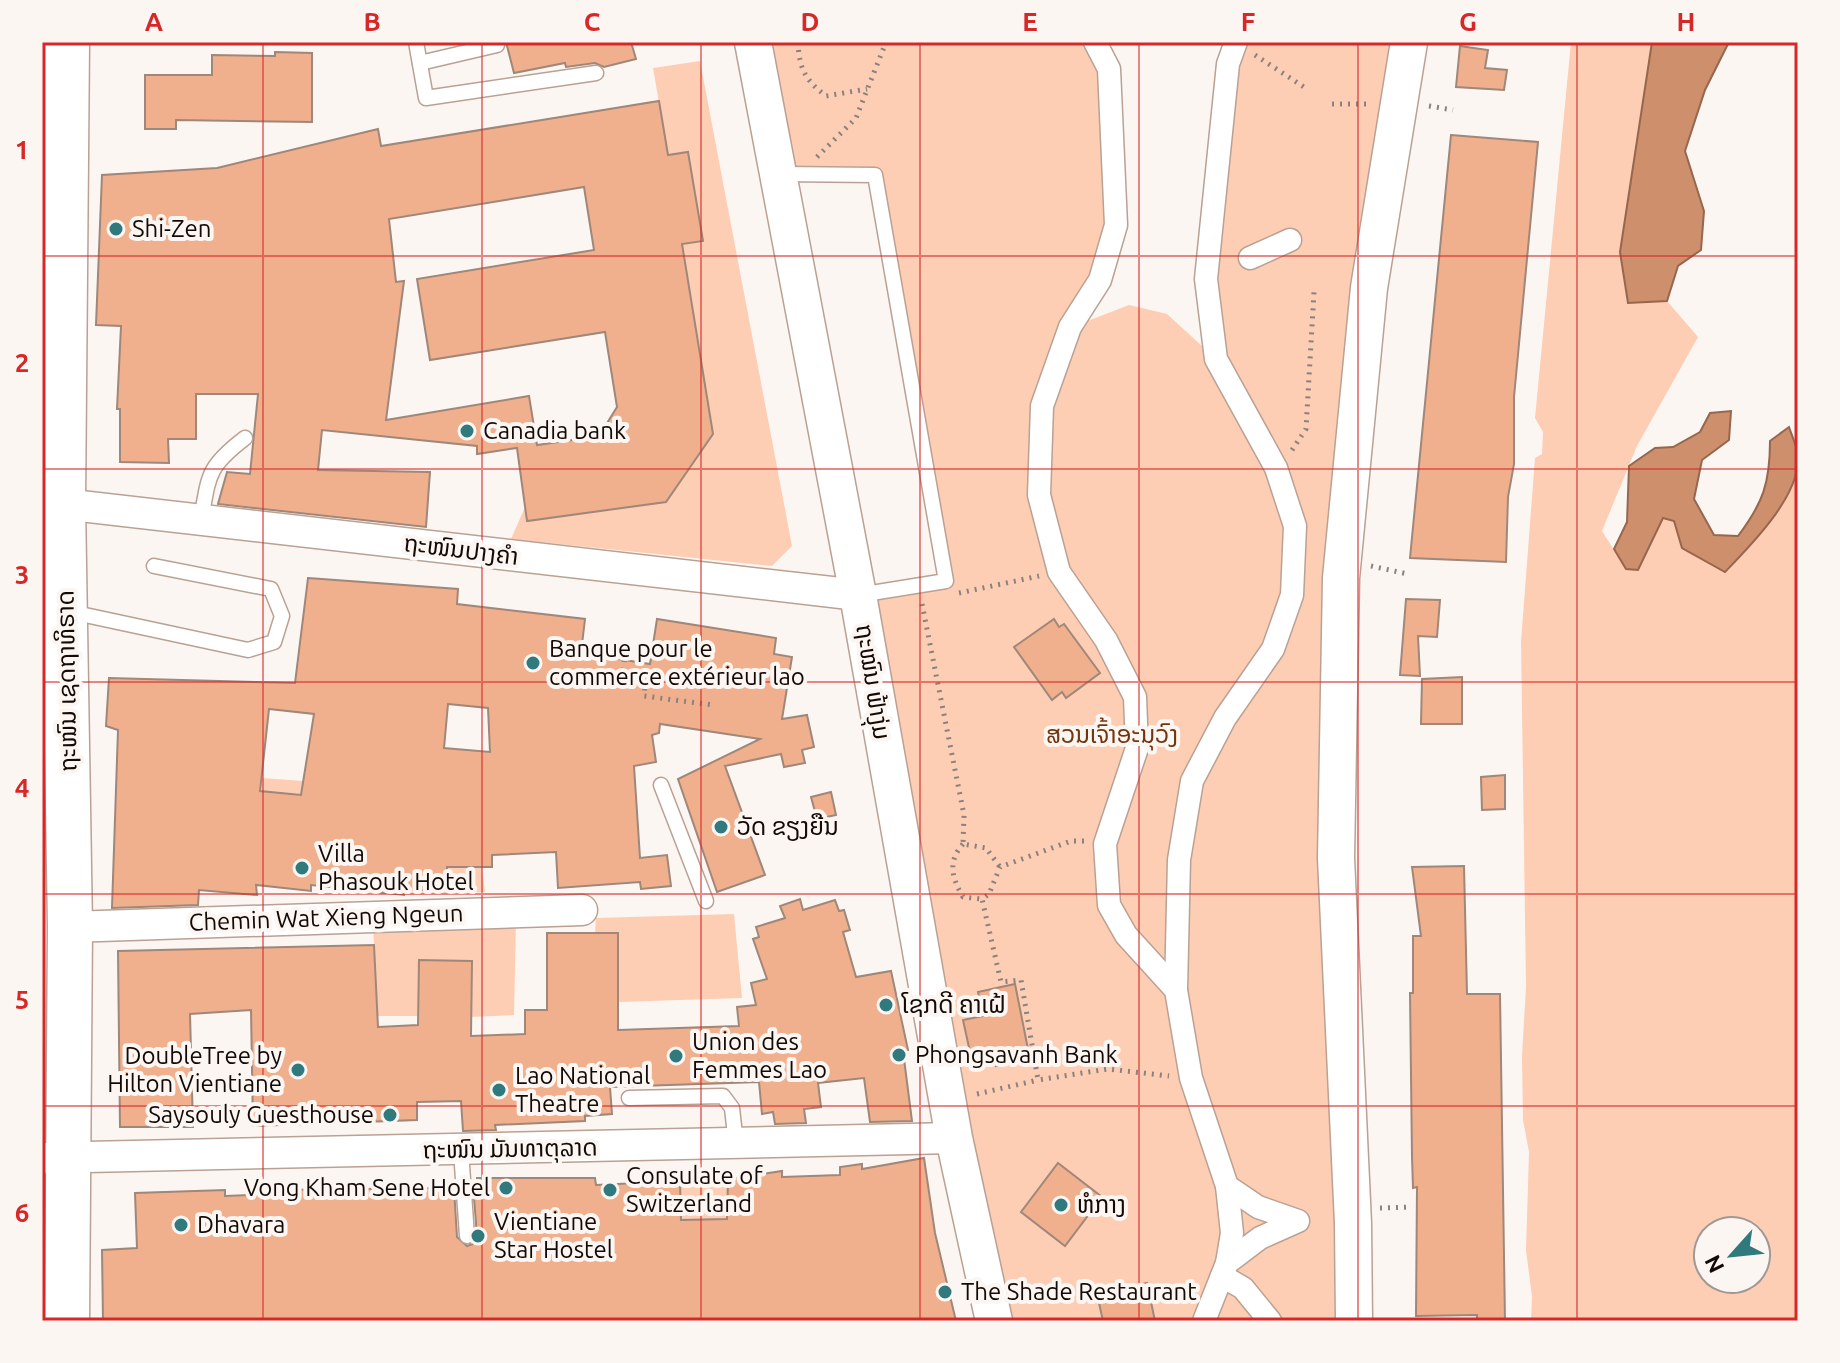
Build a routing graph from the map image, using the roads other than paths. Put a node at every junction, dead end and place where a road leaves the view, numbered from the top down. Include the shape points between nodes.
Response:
1 (67, 42) edge
2 (416, 42) edge
3 (753, 42) edge
4 (1095, 42) edge
5 (1409, 42) edge
6 (497, 45) dead end
7 (472, 46) edge
8 (1244, 48) edge
9 (420, 63) junction
10 (596, 73) dead end
11 (788, 174) junction
12 (53, 217) edge
13 (1290, 240) dead end
14 (1250, 258) dead end
15 (245, 438) dead end
16 (63, 504) junction
17 (201, 520) junction
18 (154, 566) dead end
19 (858, 595) junction
20 (54, 609) edge
21 (661, 785) dead end
22 (706, 901) dead end
23 (582, 910) dead end
24 (70, 927) junction
25 (1176, 990) junction
26 (629, 1098) dead end
27 (954, 1138) junction
28 (736, 1144) junction
29 (461, 1151) junction
30 (54, 1158) edge
31 (1227, 1186) junction
32 (467, 1236) dead end
33 (1225, 1270) junction
34 (67, 1321) edge
35 (994, 1321) edge
36 (1204, 1321) edge
37 (1270, 1321) edge
38 (1354, 1321) edge

1 - 12 highway, ຖະໜົນ ເຊດຖາທິຣາດ
2 - 9 lane
3 - 11 street, ຖະໝົນ ຟ້າງຸ່ມ
4 - 25 street via 1109,69 1116,225 1100,280 1070,327 1042,406 1039,495 1059,572 1106,640 1135,697 1137,748 1105,844 1109,905 1126,935
5 - 38 street via 1369,288 1341,578 1336,858
6 - 7 lane
7 - 9 lane
8 - 25 street via 1228,64 1206,279 1216,359 1276,468 1295,526 1292,595 1273,649 1225,718 1192,781 1179,860
9 - 10 lane via 426,98
11 - 19 street, ຖະໝົນ ຟ້າງຸ່ມ
11 - 19 lane via 875,175 946,581
12 - 16 highway, ຖະໜົນ ເຊດຖາທິຣາດ
13 - 14 street
15 - 17 lane via 218,458 209,475
16 - 17 street, ຖະໜົນປາງຄໍາ
16 - 20 highway, ຖະໜົນ ເຊດຖາທິຣາດ
17 - 19 street, ຖະໜົນປາງຄໍາ
18 - 20 lane via 271,589 282,616 274,642 248,650
19 - 27 street, ຖະໝົນ ຟ້າງຸ່ມ
20 - 24 highway, ຖະໜົນ ເຊດຖາທິຣາດ
21 - 22 lane
23 - 24 street, Chemin Wat Xieng Ngeun
24 - 30 highway, ຖະໜົນ ເຊດຖາທິຣາດ
25 - 31 street via 1191,1078
26 - 28 lane via 723,1096 732,1108
27 - 28 street, ຖະໜົນ ມັນທາຕຸລາດ
27 - 35 street, ຖະໝົນ ຟ້າງຸ່ມ
28 - 29 street, ຖະໜົນ ມັນທາຕຸລາດ
29 - 30 street, ຖະໜົນ ມັນທາຕຸລາດ
29 - 32 lane
30 - 34 highway, ຖະໜົນ ເຊດຖາທິຣາດ
31 - 33 street via 1232,1233
31 - 33 street via 1258,1207 1298,1221 1260,1238
33 - 36 street
33 - 37 street

